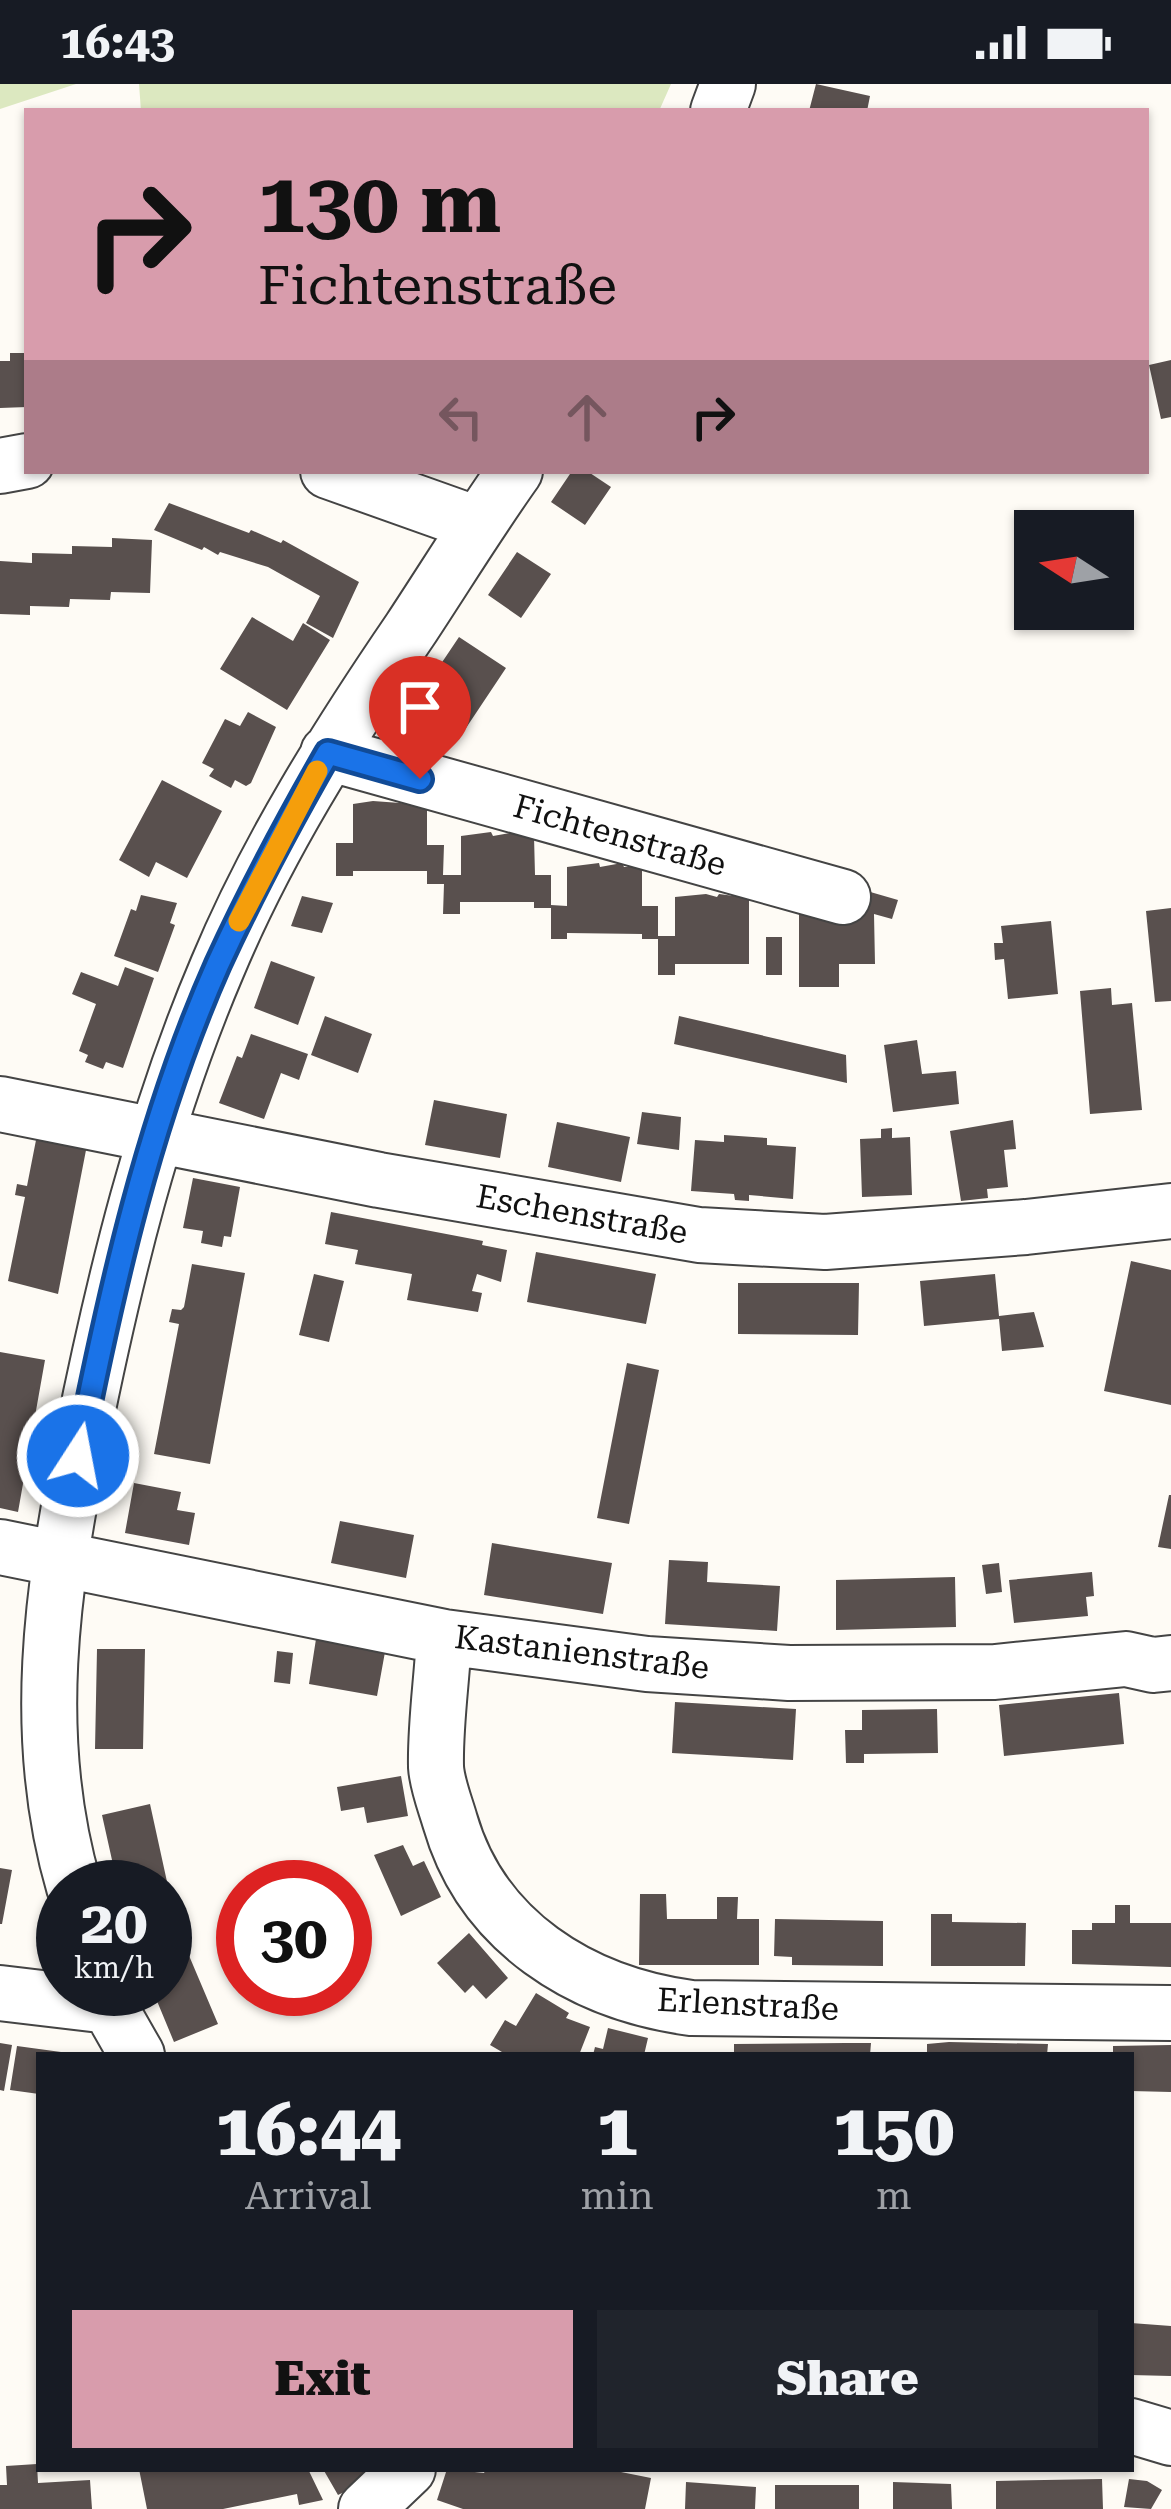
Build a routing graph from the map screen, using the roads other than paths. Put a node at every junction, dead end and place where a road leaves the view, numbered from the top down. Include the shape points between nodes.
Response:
1 (336, 474) edge
2 (513, 474) edge
3 (477, 524) junction
4 (328, 753) junction
5 (843, 897) dead end
6 (0, 1104) edge
7 (157, 1137) junction
8 (1171, 1211) edge
9 (0, 1547) edge
10 (60, 1558) junction
11 (444, 1637) junction
12 (1171, 1663) edge
13 (68, 1860) edge
14 (0, 1993) edge
15 (36, 1994) edge
16 (1171, 2013) edge
17 (116, 2016) edge
18 (134, 2052) edge
19 (1134, 2427) edge
20 (1171, 2438) edge
21 (405, 2472) edge
22 (366, 2509) edge

1 - 3 street
2 - 3 street
3 - 4 street
4 - 5 street, Fichtenstraße
4 - 7 street via 217,967
6 - 7 street, Eschenstraße
7 - 8 street, Eschenstraße via 699,1234 825,1242
7 - 10 street via 119,1263
9 - 10 street, Kastanienstraße
10 - 11 street, Kastanienstraße
10 - 13 street via 48,1684 54,1794
11 - 12 street, Kastanienstraße via 646,1664 788,1672
11 - 16 street, Erlenstraße via 436,1772 459,1852 505,1923 569,1968 650,2002 692,2008
14 - 15 street
17 - 18 street
19 - 20 street
21 - 22 street

